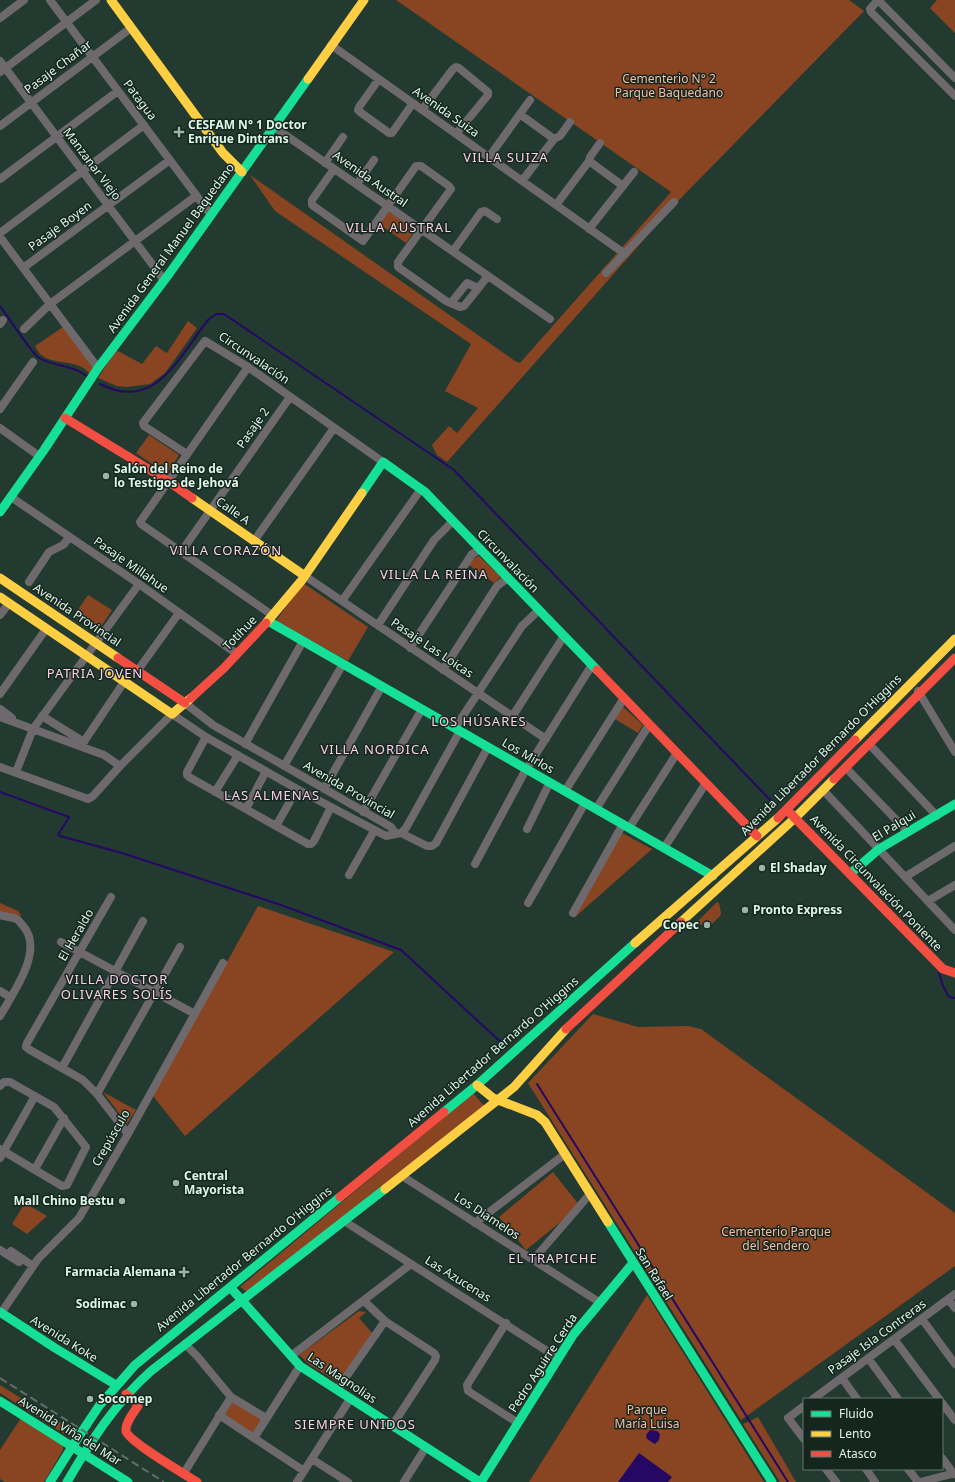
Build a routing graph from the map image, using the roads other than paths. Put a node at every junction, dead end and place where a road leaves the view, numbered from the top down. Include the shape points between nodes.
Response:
1 (24, 0) edge
2 (50, 0) edge
3 (96, 0) edge
4 (111, 0) edge
5 (364, 0) edge
6 (878, 0) edge
7 (0, 18) edge
8 (67, 22) junction
9 (131, 28) junction
10 (331, 45) junction
11 (923, 46) junction
12 (914, 56) junction
13 (92, 57) junction
14 (2, 67) edge
15 (955, 78) edge
16 (379, 80) junction
17 (118, 91) junction
18 (955, 96) edge
19 (530, 100) dead end
20 (31, 103) junction
21 (413, 103) junction
22 (422, 110) junction
23 (521, 115) junction
24 (570, 122) dead end
25 (144, 125) junction
26 (0, 126) edge
27 (274, 127) junction
28 (456, 134) junction
29 (56, 137) junction
30 (343, 137) dead end
31 (554, 139) junction
32 (600, 143) dead end
33 (489, 158) junction
34 (170, 160) junction
35 (374, 160) dead end
36 (325, 162) junction
37 (589, 162) junction
38 (334, 168) junction
39 (82, 171) junction
40 (242, 172) junction
41 (634, 172) dead end
42 (0, 179) edge
43 (522, 181) junction
44 (357, 184) junction
45 (623, 186) junction
46 (196, 196) junction
47 (674, 202) dead end
48 (556, 205) junction
49 (108, 206) junction
50 (388, 206) junction
51 (211, 216) junction
52 (497, 219) dead end
53 (421, 229) junction
54 (589, 229) junction
55 (0, 233) edge
56 (0, 237) edge
57 (135, 241) junction
58 (453, 251) junction
59 (625, 254) junction
60 (23, 268) junction
61 (606, 273) dead end
62 (488, 276) junction
63 (164, 280) junction
64 (478, 288) junction
65 (449, 302) junction
66 (50, 304) junction
67 (550, 319) dead end
68 (24, 329) dead end
69 (33, 362) dead end
70 (248, 367) junction
71 (98, 368) junction
72 (290, 397) junction
73 (0, 409) edge
74 (65, 418) junction
75 (0, 428) edge
76 (334, 428) junction
77 (187, 454) junction
78 (39, 456) junction
79 (383, 462) junction
80 (168, 481) junction
81 (421, 489) junction
82 (11, 497) junction
83 (210, 510) junction
84 (0, 512) edge
85 (453, 521) junction
86 (70, 537) junction
87 (254, 541) junction
88 (481, 550) junction
89 (181, 552) junction
90 (305, 576) junction
91 (0, 578) edge
92 (508, 578) junction
93 (29, 582) dead end
94 (139, 584) junction
95 (0, 597) edge
96 (342, 601) junction
97 (9, 603) junction
98 (539, 610) junction
99 (179, 613) junction
100 (0, 615) edge
101 (270, 618) junction
102 (378, 625) junction
103 (46, 628) junction
104 (564, 636) junction
105 (955, 639) edge
106 (303, 641) junction
107 (97, 642) junction
108 (410, 648) junction
109 (237, 654) junction
110 (86, 656) junction
111 (955, 658) edge
112 (343, 664) junction
113 (592, 665) junction
114 (138, 670) junction
115 (443, 670) junction
116 (124, 682) junction
117 (913, 682) junction
118 (382, 686) junction
119 (904, 690) junction
120 (478, 693) junction
121 (0, 694) edge
122 (917, 697) junction
123 (624, 698) junction
124 (185, 704) junction
125 (0, 709) edge
126 (422, 709) junction
127 (172, 714) junction
128 (42, 716) junction
129 (0, 717) edge
130 (512, 717) junction
131 (19, 724) junction
132 (649, 725) junction
133 (33, 729) junction
134 (457, 729) junction
135 (206, 737) junction
136 (546, 739) junction
137 (83, 744) junction
138 (245, 744) junction
139 (869, 744) junction
140 (488, 747) junction
141 (955, 752) edge
142 (678, 753) junction
143 (238, 755) junction
144 (120, 766) junction
145 (284, 766) junction
146 (0, 767) edge
147 (846, 768) junction
148 (527, 769) junction
149 (266, 771) junction
150 (16, 772) junction
151 (550, 782) junction
152 (706, 783) junction
153 (297, 788) junction
154 (324, 789) junction
155 (823, 790) junction
156 (565, 791) junction
157 (215, 792) junction
158 (585, 803) junction
159 (955, 804) edge
160 (331, 807) junction
161 (246, 809) junction
162 (596, 809) junction
163 (786, 810) junction
164 (363, 812) junction
165 (937, 816) junction
166 (796, 818) junction
167 (276, 826) junction
168 (626, 826) junction
169 (527, 829) dead end
170 (374, 831) junction
171 (908, 832) junction
172 (399, 833) junction
173 (758, 836) junction
174 (955, 846) edge
175 (664, 848) junction
176 (878, 849) junction
177 (475, 864) dead end
178 (850, 874) junction
179 (349, 875) dead end
180 (713, 876) junction
181 (905, 877) junction
182 (955, 885) edge
183 (112, 897) dead end
184 (928, 901) junction
185 (528, 903) dead end
186 (573, 913) dead end
187 (0, 916) edge
188 (143, 920) dead end
189 (954, 926) edge
190 (61, 942) dead end
191 (180, 947) dead end
192 (79, 952) junction
193 (223, 963) dead end
194 (115, 971) junction
195 (953, 972) edge
196 (0, 991) edge
197 (155, 992) junction
198 (10, 997) junction
199 (195, 1014) junction
200 (0, 1016) edge
201 (62, 1068) junction
202 (477, 1085) junction
203 (0, 1086) edge
204 (97, 1094) junction
205 (35, 1096) junction
206 (498, 1100) junction
207 (64, 1118) junction
208 (128, 1134) junction
209 (1, 1153) edge
210 (565, 1154) junction
211 (35, 1169) junction
212 (402, 1176) junction
213 (590, 1194) junction
214 (344, 1221) junction
215 (475, 1223) junction
216 (0, 1250) edge
217 (11, 1251) dead end
218 (23, 1258) junction
219 (533, 1260) junction
220 (633, 1263) junction
221 (411, 1264) junction
222 (33, 1266) junction
223 (230, 1287) junction
224 (952, 1297) edge
225 (241, 1301) junction
226 (364, 1301) junction
227 (599, 1302) junction
228 (955, 1308) edge
229 (1, 1312) edge
230 (922, 1319) junction
231 (385, 1321) junction
232 (506, 1324) junction
233 (894, 1339) junction
234 (185, 1344) junction
235 (291, 1356) junction
236 (558, 1358) junction
237 (868, 1358) junction
238 (955, 1364) edge
239 (300, 1366) junction
240 (842, 1378) junction
241 (116, 1385) junction
242 (337, 1390) junction
243 (126, 1394) junction
244 (231, 1397) junction
245 (815, 1398) edge
246 (856, 1398) edge
247 (897, 1398) edge
248 (938, 1398) edge
249 (350, 1399) junction
250 (0, 1401) edge
251 (943, 1404) edge
252 (803, 1407) edge
253 (219, 1415) junction
254 (266, 1418) junction
255 (955, 1420) edge
256 (518, 1423) junction
257 (392, 1426) junction
258 (254, 1438) junction
259 (803, 1438) edge
260 (72, 1446) junction
261 (426, 1448) junction
262 (84, 1454) junction
263 (312, 1459) junction
264 (943, 1459) edge
265 (827, 1470) edge
266 (867, 1470) edge
267 (909, 1470) edge
268 (304, 1471) junction
269 (184, 1473) junction
270 (954, 1474) edge
271 (933, 1480) edge
272 (50, 1482) edge
273 (67, 1482) edge
274 (128, 1482) edge
275 (197, 1482) edge
276 (297, 1482) edge
277 (348, 1482) edge
278 (404, 1482) edge
279 (480, 1482) edge
280 (772, 1482) edge
281 (836, 1482) edge
282 (875, 1482) edge
283 (919, 1482) edge

1 - 7 street
2 - 8 street, Patagua
3 - 8 street
4 - 9 street
5 - 10 street, Avenida General Manuel Baquedano
6 - 11 street
6 - 12 street via 870,9 871,12
8 - 13 street, Patagua
8 - 14 street
9 - 13 street, Pasaje Chañar
9 - 40 street via 223,153
10 - 16 street, Avenida Suiza
10 - 27 street, Avenida General Manuel Baquedano
11 - 12 street via 919,44 913,47
11 - 15 street
12 - 18 street
13 - 17 street, Patagua
13 - 20 street, Pasaje Chañar
14 - 20 street, Manzanar Viejo
16 - 21 street, Avenida Suiza
16 - 21 street via 358,110 389,133 392,133
17 - 25 street, Patagua
17 - 29 street
19 - 23 street
20 - 26 street, Pasaje Chañar
20 - 29 street, Manzanar Viejo
21 - 22 street, Avenida Suiza
22 - 28 street, Avenida Suiza
22 - 28 street via 456,67 488,92
23 - 31 street
23 - 33 street
24 - 31 street via 560,136
25 - 34 street, Patagua
25 - 39 street
27 - 36 street, Avenida Austral
27 - 40 street, Avenida General Manuel Baquedano
28 - 33 street, Avenida Suiza
29 - 39 street, Manzanar Viejo
29 - 42 street
30 - 36 street
31 - 43 street
32 - 37 street
33 - 43 street, Avenida Suiza
34 - 46 street, Patagua
34 - 49 street, Pasaje Boyen
35 - 44 street
36 - 38 street, Avenida Austral
37 - 45 street
37 - 48 street
38 - 44 street, Avenida Austral
38 - 50 street via 312,200 312,205 361,240 365,240
39 - 49 street, Manzanar Viejo
39 - 55 street
40 - 51 street, Avenida General Manuel Baquedano
41 - 45 street
43 - 48 street, Avenida Suiza
44 - 50 street, Avenida Austral
45 - 54 street
46 - 51 street, Patagua
46 - 57 street
47 - 59 street
48 - 54 street, Avenida Suiza
49 - 57 street, Manzanar Viejo
49 - 60 street, Pasaje Boyen
50 - 53 street, Avenida Austral
50 - 53 street via 418,165 421,166 451,188
51 - 63 street, Avenida General Manuel Baquedano
52 - 58 street via 485,211 481,212
53 - 58 street, Avenida Austral
53 - 65 street via 398,262 398,267
54 - 59 street, Avenida Suiza
56 - 60 street
57 - 63 street, Manzanar Viejo
57 - 66 street
58 - 62 street, Avenida Austral
59 - 61 street
60 - 66 street
62 - 64 street
62 - 67 street, Avenida Austral
63 - 71 street, Avenida General Manuel Baquedano
64 - 65 street via 466,283
64 - 65 street via 464,306
66 - 68 street
66 - 71 street
69 - 73 street
70 - 72 street, Circunvalación
70 - 77 street
70 - 77 street, Circunvalación via 208,341 204,342 144,421 144,426
71 - 74 street, Avenida General Manuel Baquedano
72 - 76 street, Circunvalación
72 - 83 street, Pasaje 2
74 - 78 street, Avenida General Manuel Baquedano
74 - 80 street, Calle A
75 - 78 street
76 - 79 street, Circunvalación
76 - 87 street
77 - 80 street
78 - 82 street, Avenida General Manuel Baquedano
79 - 81 street, Circunvalación
79 - 90 street, Totihue
80 - 83 street, Calle A
80 - 89 street via 141,520 141,524
81 - 85 street, Circunvalación
81 - 96 street
82 - 84 street, Avenida General Manuel Baquedano
82 - 86 street, Pasaje Millahue
83 - 87 street, Calle A
83 - 89 street, Pasaje 2
85 - 88 street, Circunvalación
85 - 102 street via 434,540
86 - 93 street via 63,545 50,552
86 - 94 street, Pasaje Millahue
87 - 90 street, Calle A
88 - 92 street, Circunvalación
88 - 108 street via 472,554
89 - 101 street
90 - 96 street, Pasaje Las Loicas
90 - 101 street, Totihue
91 - 107 street, Avenida Provincial
92 - 98 street, Circunvalación
92 - 115 street via 497,586
94 - 99 street, Pasaje Millahue
94 - 107 street
95 - 97 street, Avenida Provincial
96 - 102 street, Pasaje Las Loicas
97 - 100 street
97 - 103 street, Avenida Provincial
98 - 104 street, Circunvalación
98 - 120 street via 522,626
99 - 109 street, Pasaje Millahue
99 - 114 street
101 - 106 street, Los Mirlos
101 - 109 street, Totihue
102 - 108 street, Pasaje Las Loicas
103 - 110 street, Avenida Provincial
103 - 121 street
104 - 113 street, Circunvalación
104 - 130 street
105 - 117 street, Avenida Libertador Bernardo O'Higgins
106 - 112 street, Los Mirlos
106 - 138 street
107 - 110 street
107 - 114 street, Avenida Provincial
108 - 115 street, Pasaje Las Loicas
109 - 124 street, Totihue
110 - 116 street, Avenida Provincial
110 - 128 street
111 - 122 street, Avenida Libertador Bernardo O'Higgins
112 - 118 street, Los Mirlos
112 - 145 street
113 - 123 street, Circunvalación
113 - 136 street
114 - 124 street, Avenida Provincial
115 - 120 street, Pasaje Las Loicas
116 - 127 street, Avenida Provincial
116 - 137 street
117 - 119 street, Avenida Libertador Bernardo O'Higgins
117 - 122 street
118 - 126 street, Los Mirlos
118 - 154 street
119 - 122 street
119 - 163 street, Avenida Libertador Bernardo O'Higgins
120 - 130 street, Pasaje Las Loicas
120 - 134 street
122 - 139 street, Avenida Libertador Bernardo O'Higgins
122 - 141 street
123 - 132 street, Circunvalación
123 - 156 street
124 - 127 street, Totihue
124 - 138 street, Avenida Provincial
125 - 131 street
126 - 134 street, Los Mirlos
126 - 164 street
127 - 135 street, Avenida Provincial
127 - 144 street, Totihue
128 - 133 street
128 - 137 street
129 - 131 street
130 - 136 street, Pasaje Las Loicas
131 - 133 street
132 - 142 street, Circunvalación
132 - 162 street
133 - 137 street
133 - 150 street
134 - 140 street, Los Mirlos
134 - 172 street via 406,828
135 - 143 street, Avenida Provincial
135 - 157 street via 187,774
136 - 148 street
137 - 144 street
138 - 145 street, Avenida Provincial
139 - 147 street, Avenida Libertador Bernardo O'Higgins
139 - 165 street
140 - 148 street, Los Mirlos
140 - 172 street via 436,843 427,846
142 - 152 street, Circunvalación
142 - 168 street
143 - 149 street, Avenida Provincial
143 - 157 street
144 - 150 street, Totihue via 88,799
145 - 154 street, Avenida Provincial
146 - 150 street
147 - 155 street, Avenida Libertador Bernardo O'Higgins
147 - 171 street
148 - 151 street, Los Mirlos
148 - 177 street
149 - 153 street, Avenida Provincial
149 - 161 street
151 - 156 street, Los Mirlos
151 - 169 street
152 - 173 street, Circunvalación
152 - 175 street
153 - 160 street, Avenida Provincial
153 - 167 street
154 - 164 street, Avenida Provincial
155 - 166 street, Avenida Libertador Bernardo O'Higgins
155 - 176 street
156 - 158 street, Los Mirlos
157 - 161 street
158 - 162 street, Los Mirlos
158 - 185 street
159 - 165 street, El Palqui
160 - 167 street via 311,844
160 - 170 street, Avenida Provincial
161 - 167 street
162 - 168 street, Los Mirlos
163 - 166 street, Avenida Circunvalación Poniente
163 - 173 street, Avenida Libertador Bernardo O'Higgins
164 - 172 street, Avenida Provincial
165 - 171 street, El Palqui
166 - 178 street, Avenida Circunvalación Poniente
166 - 206 street, Avenida Libertador Bernardo O'Higgins via 584,1011 514,1088
168 - 175 street, Los Mirlos
168 - 186 street
170 - 172 street, Avenida Provincial via 386,836
170 - 179 street
171 - 176 street, El Palqui
173 - 180 street, Avenida Libertador Bernardo O'Higgins
174 - 181 street
175 - 180 street, Los Mirlos
176 - 178 street, El Palqui
176 - 181 street
178 - 195 street, Avenida Circunvalación Poniente via 944,969
180 - 202 street, Avenida Libertador Bernardo O'Higgins
181 - 184 street
182 - 184 street
183 - 192 street, El Heraldo
184 - 189 street
187 - 198 street via 18,920 28,932 30,944 29,961
188 - 194 street
190 - 192 street
191 - 197 street
192 - 194 street
192 - 201 street, El Heraldo via 26,1047
193 - 199 street, Crepúsculo
194 - 197 street
194 - 201 street
196 - 198 street
197 - 199 street
197 - 204 street
198 - 200 street
199 - 208 street, Crepúsculo
201 - 204 street via 83,1080
202 - 206 street, San Rafael
202 - 223 street, Avenida Libertador Bernardo O'Higgins
203 - 205 street via 4,1082 10,1082
204 - 208 street
205 - 207 street via 54,1107
205 - 209 street
206 - 210 street, San Rafael via 542,1119
206 - 212 street, Avenida Libertador Bernardo O'Higgins
207 - 211 street
207 - 211 street via 86,1147 67,1185 62,1186
208 - 222 street, Crepúsculo via 79,1218
209 - 211 street
210 - 213 street, San Rafael
210 - 215 street
212 - 214 street, Avenida Libertador Bernardo O'Higgins
212 - 215 street, Los Diamelos
213 - 219 street
213 - 220 street, San Rafael
214 - 221 street, Las Azucenas
214 - 225 street, Avenida Libertador Bernardo O'Higgins
215 - 219 street, Los Diamelos
216 - 218 street via 19,1262
217 - 218 street
218 - 222 street
219 - 227 street, Los Diamelos
220 - 227 street, Pedro Aguirre Cerda
220 - 280 street, San Rafael
221 - 226 street
221 - 232 street, Las Azucenas
222 - 229 street, Crepúsculo
223 - 225 street, Las Magnolias
223 - 241 street, Avenida Libertador Bernardo O'Higgins via 134,1365
224 - 228 street
224 - 230 street, Pasaje Isla Contreras
225 - 234 street, Avenida Libertador Bernardo O'Higgins
225 - 235 street, Las Magnolias
226 - 231 street
226 - 235 street
227 - 236 street, Pedro Aguirre Cerda via 578,1327
229 - 241 street, Avenida Koke
230 - 233 street, Pasaje Isla Contreras
230 - 238 street
231 - 242 street
231 - 257 street via 436,1356
232 - 236 street, Las Azucenas
232 - 256 street via 466,1388
233 - 237 street, Pasaje Isla Contreras
233 - 248 street
234 - 243 street, Avenida Libertador Bernardo O'Higgins
234 - 244 street
235 - 239 street, Las Magnolias
236 - 256 street, Pedro Aguirre Cerda
237 - 240 street, Pasaje Isla Contreras
237 - 247 street
239 - 242 street, Las Magnolias
239 - 254 street
240 - 245 street, Pasaje Isla Contreras
240 - 246 street
241 - 260 street, Avenida Libertador Bernardo O'Higgins
242 - 249 street, Las Magnolias
243 - 262 street, Avenida Libertador Bernardo O'Higgins
243 - 269 street, Avenida Viña del Mar via 138,1406 127,1425 128,1435 139,1445
244 - 253 street
244 - 254 street
249 - 257 street, Las Magnolias
249 - 263 street
250 - 260 street, Avenida Viña del Mar
251 - 255 street
252 - 259 street via 788,1418
253 - 258 street
253 - 269 street
254 - 258 street
256 - 279 street, Pedro Aguirre Cerda
257 - 261 street, Las Magnolias
258 - 268 street
260 - 262 street, Avenida Viña del Mar
260 - 272 street, Avenida Libertador Bernardo O'Higgins
261 - 278 street
261 - 279 street, Las Magnolias
262 - 273 street, Avenida Libertador Bernardo O'Higgins
262 - 274 street, Avenida Viña del Mar
263 - 268 street
263 - 277 street
264 - 270 street
265 - 281 street
266 - 282 street
267 - 283 street
268 - 276 street
269 - 275 street, Avenida Viña del Mar
270 - 271 street
271 - 283 street

